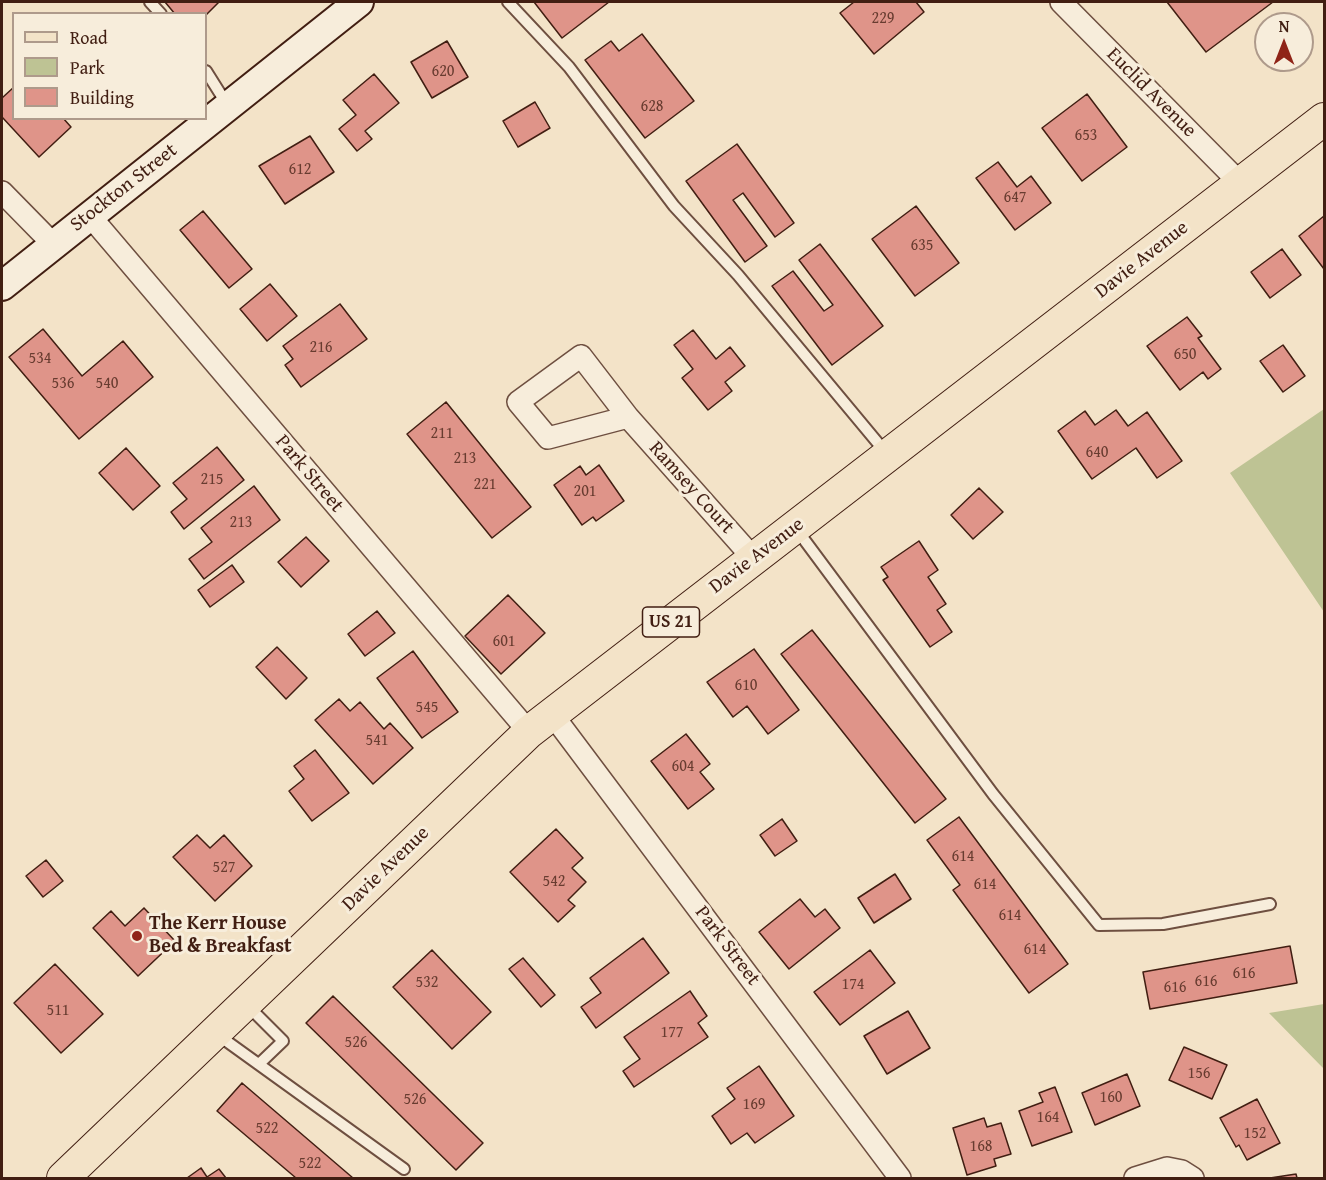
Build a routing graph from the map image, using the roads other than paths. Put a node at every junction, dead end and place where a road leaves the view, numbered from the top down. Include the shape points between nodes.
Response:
1 (359, 2) edge
2 (508, 2) edge
3 (1062, 2) edge
4 (207, 73) edge
5 (228, 106) junction
6 (1324, 119) edge
7 (1241, 184) junction
8 (2, 192) edge
9 (90, 216) junction
10 (53, 244) junction
11 (2, 286) edge
12 (628, 417) junction
13 (888, 456) junction
14 (795, 527) junction
15 (754, 559) junction
16 (540, 723) junction
17 (1270, 904) dead end
18 (246, 1004) junction
19 (215, 1033) junction
20 (259, 1064) junction
21 (404, 1169) dead end
22 (63, 1179) edge
23 (900, 1179) edge
24 (1136, 1179) edge
25 (1192, 1179) edge

1 - 5 street, Stockton Street
2 - 13 lane via 569,67 674,206 738,275
3 - 7 street, Euclid Avenue
4 - 5 lane
5 - 9 street, Stockton Street
6 - 7 main road, Davie Avenue / US 21
7 - 13 main road, Davie Avenue / US 21
8 - 10 street
9 - 10 street, Stockton Street
9 - 16 street, Park Street
10 - 11 street, Stockton Street
12 - 12 street, Ramsey Court via 581,356 518,402 548,438
12 - 15 street, Ramsey Court
13 - 14 main road, Davie Avenue / US 21
14 - 15 main road, Davie Avenue / US 21
14 - 17 lane via 993,794 1099,926 1163,924
15 - 16 main road, Davie Avenue / US 21
16 - 18 main road, Davie Avenue / US 21
16 - 23 street, Park Street
18 - 19 main road, Davie Avenue / US 21
18 - 20 lane via 283,1041
19 - 20 lane
19 - 22 main road, Davie Avenue / US 21
20 - 21 lane
24 - 25 street via 1167,1168 1182,1171

